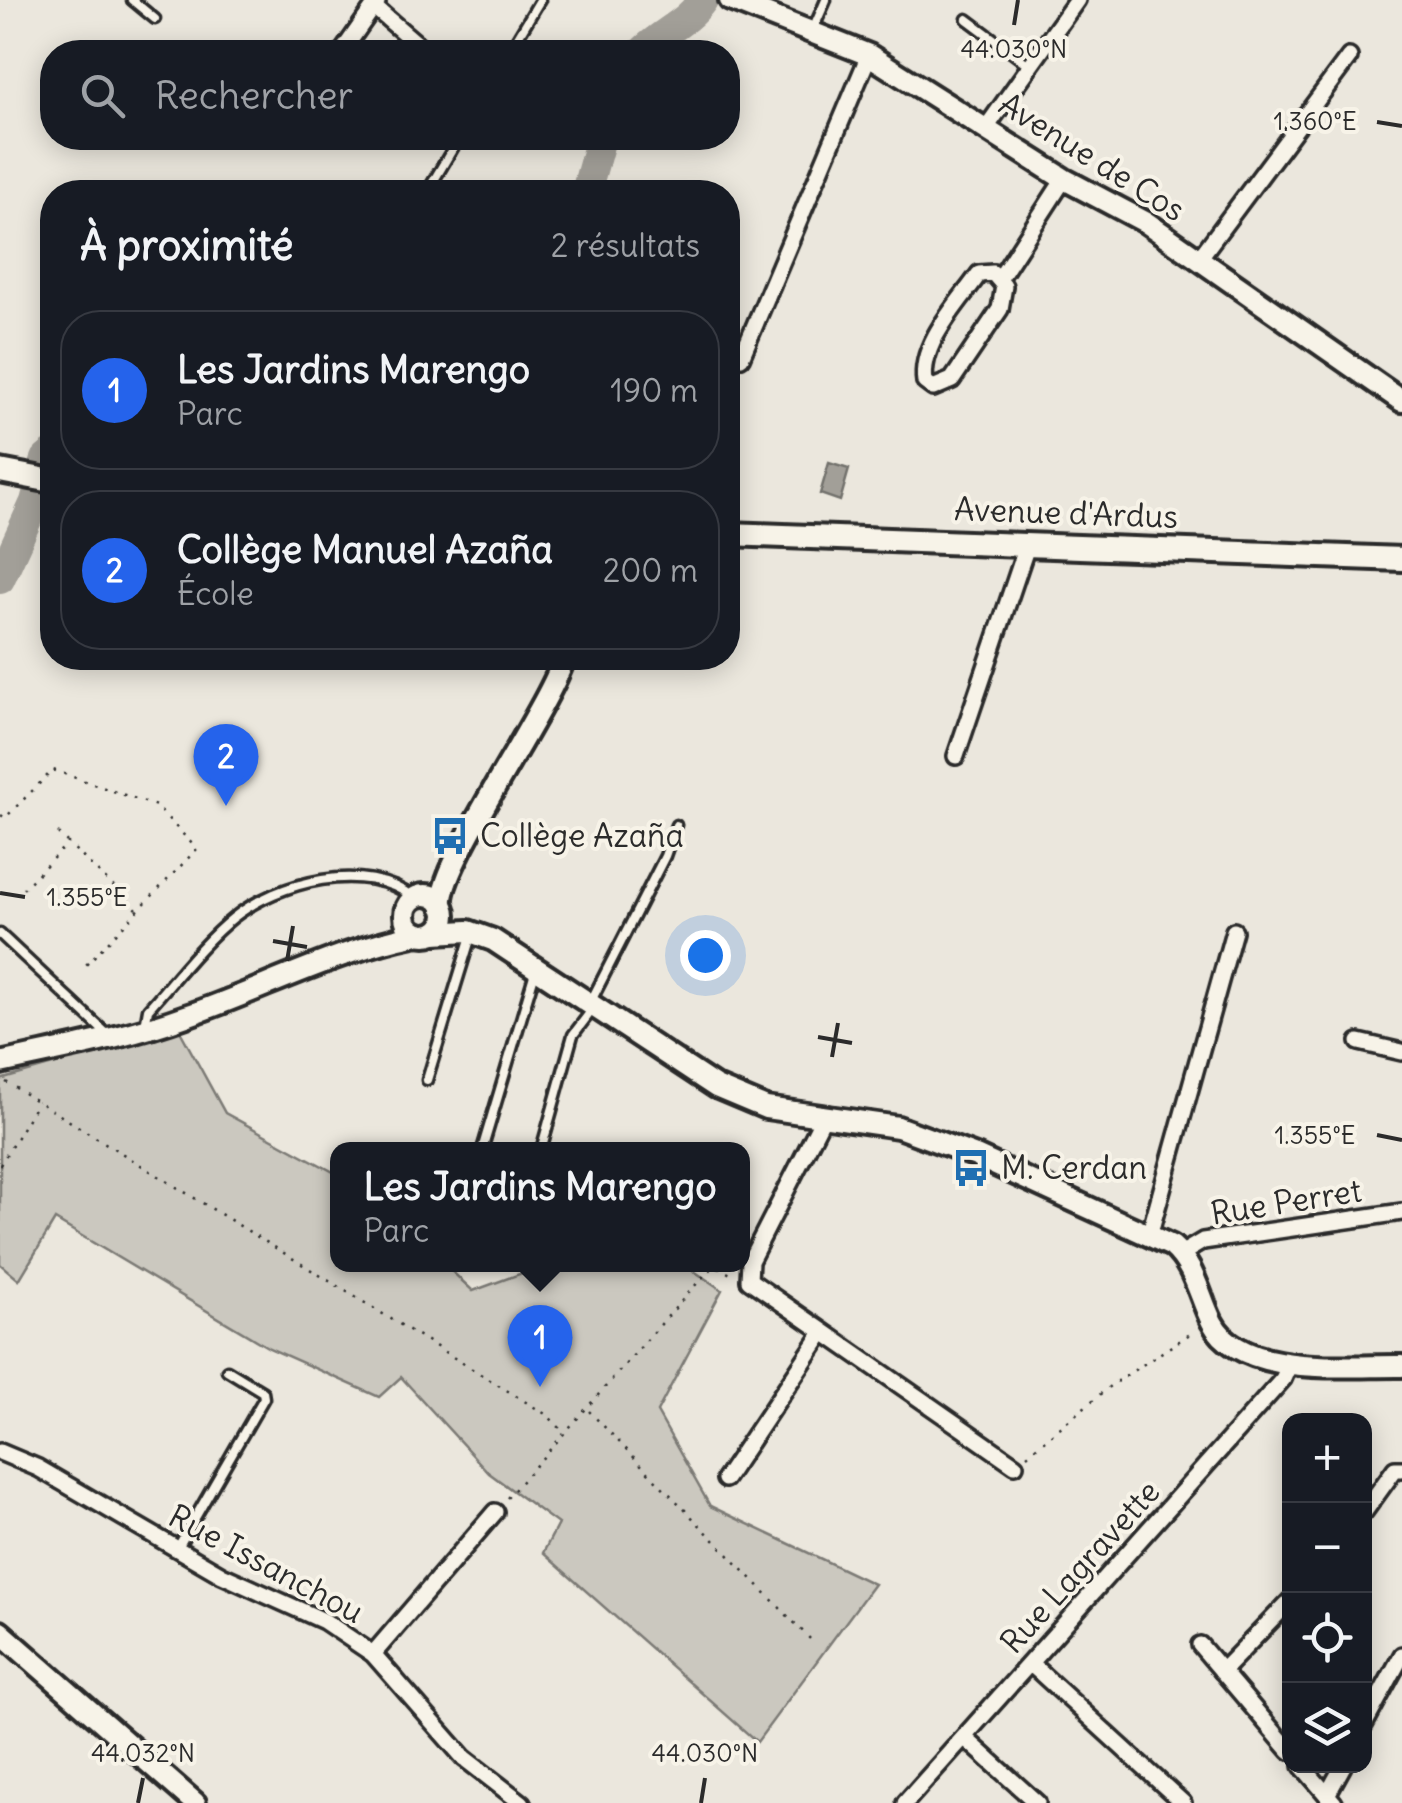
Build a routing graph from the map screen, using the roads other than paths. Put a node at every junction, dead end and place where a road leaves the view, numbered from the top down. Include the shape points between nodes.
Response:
1 (132, 0) edge
2 (540, 0) edge
3 (730, 0) edge
4 (826, 0) edge
5 (1077, 0) edge
6 (376, 4) edge
7 (156, 19) dead end
8 (967, 20) dead end
9 (812, 32) junction
10 (350, 40) edge
11 (414, 40) edge
12 (516, 40) edge
13 (870, 55) junction
14 (1349, 56) dead end
15 (1030, 66) junction
16 (986, 128) junction
17 (452, 150) edge
18 (1064, 178) junction
19 (434, 180) edge
20 (1198, 260) junction
21 (1000, 278) junction
22 (740, 358) dead end
23 (1402, 401) edge
24 (0, 471) edge
25 (40, 480) edge
26 (740, 534) edge
27 (1028, 543) junction
28 (1402, 559) edge
29 (560, 670) edge
30 (956, 756) dead end
31 (676, 825) dead end
32 (462, 851) junction
33 (413, 901) junction
34 (443, 909) junction
35 (1234, 930) dead end
36 (470, 932) junction
37 (426, 933) junction
38 (0, 934) edge
39 (372, 945) junction
40 (537, 968) junction
41 (592, 1005) junction
42 (145, 1029) junction
43 (112, 1038) junction
44 (1360, 1042) dead end
45 (1402, 1052) edge
46 (0, 1063) edge
47 (427, 1080) dead end
48 (824, 1116) junction
49 (484, 1142) edge
50 (543, 1142) edge
51 (1402, 1212) edge
52 (1149, 1236) junction
53 (1181, 1254) junction
54 (750, 1261) edge
55 (749, 1272) edge
56 (822, 1334) junction
57 (1290, 1363) junction
58 (1402, 1366) edge
59 (227, 1370) dead end
60 (0, 1452) edge
61 (1015, 1465) road end
62 (1402, 1469) edge
63 (725, 1478) dead end
64 (1370, 1503) edge
65 (495, 1512) road end
66 (177, 1549) junction
67 (1282, 1608) edge
68 (0, 1632) edge
69 (1200, 1645) dead end
70 (373, 1654) junction
71 (1402, 1655) edge
72 (1031, 1664) junction
73 (1222, 1670) junction
74 (1386, 1686) junction
75 (1402, 1695) edge
76 (1372, 1711) edge
77 (965, 1738) junction
78 (1282, 1741) edge
79 (1308, 1773) edge
80 (1340, 1773) edge
81 (1330, 1799) edge
82 (195, 1803) edge
83 (522, 1803) edge
84 (905, 1803) edge
85 (1037, 1803) edge
86 (1183, 1803) edge

1 - 7 lane
2 - 12 lane
3 - 9 street, Avenue de Cos
4 - 9 lane
5 - 15 street
6 - 10 street
6 - 11 street
8 - 15 lane
9 - 13 street, Avenue de Cos
13 - 16 street, Avenue de Cos
13 - 22 street
14 - 20 street
15 - 16 street
16 - 18 street, Avenue de Cos
17 - 19 lane
18 - 20 street, Avenue de Cos
18 - 21 street
20 - 23 street, Avenue de Cos
21 - 21 street via 979,274 936,336 922,369 924,382 934,388 952,380 1000,309
24 - 25 main road
26 - 27 main road, Avenue d'Ardus
27 - 28 main road, Avenue d'Ardus
27 - 30 street
29 - 32 street
31 - 41 lane
32 - 33 street
32 - 34 street via 444,888
33 - 34 street via 433,897
33 - 37 street via 405,921
33 - 39 street
33 - 42 lane via 388,884 352,878 308,882 259,901 232,919 148,1008
34 - 36 street
34 - 37 street via 443,924
35 - 52 street
36 - 37 street
36 - 40 street
36 - 47 lane
37 - 39 street
38 - 43 lane
39 - 42 street
40 - 41 street
40 - 49 lane
41 - 48 street via 716,1088 766,1108
41 - 50 lane via 574,1036
42 - 43 street
43 - 46 street
44 - 45 street
48 - 52 street via 930,1138
48 - 54 street
51 - 53 street, Rue Perret via 1202,1241
52 - 53 street
53 - 57 street via 1220,1336 1252,1357
55 - 56 street via 749,1280
56 - 61 street
56 - 63 street
57 - 58 street
57 - 72 street, Rue Lagravette via 1283,1379
59 - 66 lane via 264,1398
60 - 66 street, Rue Issanchou
62 - 64 street via 1394,1469
65 - 70 street
66 - 70 street, Rue Issanchou via 324,1621
67 - 73 street
68 - 82 street
69 - 73 street
70 - 83 street, Rue Issanchou via 464,1758
71 - 74 street
72 - 77 street, Rue Lagravette
72 - 86 street
73 - 78 street
74 - 75 street
74 - 76 street
77 - 84 street, Rue Lagravette
77 - 85 street
79 - 81 street
80 - 81 street

